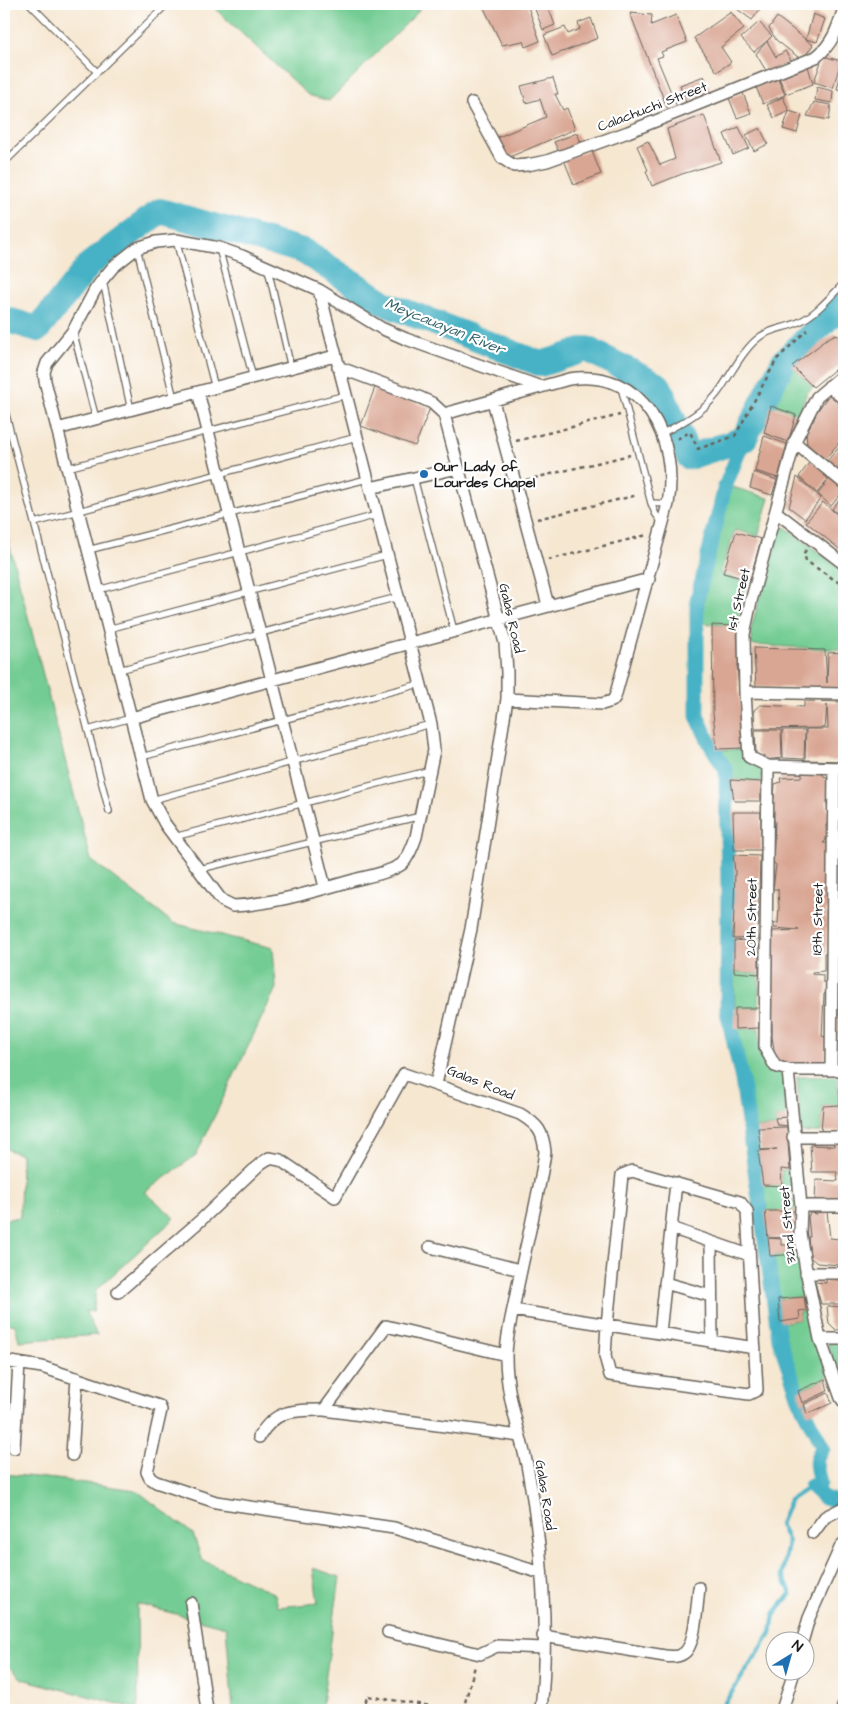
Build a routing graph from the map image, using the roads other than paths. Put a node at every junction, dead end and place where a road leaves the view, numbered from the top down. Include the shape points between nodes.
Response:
1 (30, 4) edge
2 (167, 4) edge
3 (844, 8) edge
4 (97, 72) junction
5 (472, 103) dead end
6 (4, 162) edge
7 (176, 240) junction
8 (137, 248) junction
9 (219, 248) junction
10 (267, 267) junction
11 (103, 279) junction
12 (844, 283) edge
13 (319, 290) junction
14 (73, 331) junction
15 (336, 362) junction
16 (291, 368) junction
17 (844, 374) edge
18 (253, 378) junction
19 (621, 385) junction
20 (829, 386) junction
21 (541, 387) junction
22 (215, 388) junction
23 (198, 392) junction
24 (346, 395) junction
25 (174, 399) junction
26 (844, 399) edge
27 (493, 401) junction
28 (4, 407) edge
29 (131, 410) junction
30 (444, 414) junction
31 (96, 419) junction
32 (57, 429) junction
33 (208, 431) junction
34 (665, 432) junction
35 (357, 437) junction
36 (794, 442) junction
37 (67, 468) junction
38 (458, 468) junction
39 (219, 474) junction
40 (414, 478) junction
41 (844, 483) edge
42 (369, 484) junction
43 (651, 503) junction
44 (668, 504) junction
45 (78, 511) junction
46 (776, 512) junction
47 (230, 514) junction
48 (377, 515) junction
49 (34, 523) junction
50 (662, 528) junction
51 (88, 550) junction
52 (239, 552) junction
53 (387, 555) junction
54 (844, 564) edge
55 (649, 579) junction
56 (98, 590) junction
57 (250, 591) junction
58 (398, 597) junction
59 (548, 605) junction
60 (498, 619) junction
61 (108, 629) junction
62 (454, 631) junction
63 (260, 633) junction
64 (410, 643) junction
65 (119, 670) junction
66 (272, 680) junction
67 (420, 684) junction
68 (745, 692) junction
69 (844, 694) edge
70 (507, 699) junction
71 (131, 718) junction
72 (282, 720) junction
73 (431, 724) junction
74 (88, 730) junction
75 (142, 757) junction
76 (293, 761) junction
77 (768, 766) junction
78 (839, 768) edge
79 (431, 770) junction
80 (152, 800) junction
81 (304, 803) junction
82 (109, 811) dead end
83 (421, 816) junction
84 (174, 837) junction
85 (314, 842) junction
86 (200, 869) junction
87 (325, 888) junction
88 (788, 1070) junction
89 (831, 1070) junction
90 (844, 1070) edge
91 (436, 1084) junction
92 (793, 1137) junction
93 (844, 1138) edge
94 (676, 1183) junction
95 (801, 1206) junction
96 (844, 1206) edge
97 (671, 1228) junction
98 (711, 1242) junction
99 (430, 1247) dead end
100 (749, 1255) junction
101 (520, 1270) junction
102 (806, 1273) junction
103 (844, 1273) edge
104 (665, 1283) junction
105 (118, 1292) dead end
106 (712, 1296) junction
107 (513, 1310) junction
108 (607, 1325) junction
109 (660, 1333) junction
110 (820, 1338) junction
111 (844, 1339) edge
112 (712, 1342) junction
113 (755, 1348) junction
114 (506, 1356) junction
115 (4, 1361) edge
116 (19, 1363) junction
117 (77, 1378) junction
118 (844, 1402) edge
119 (324, 1410) junction
120 (520, 1436) junction
121 (259, 1437) dead end
122 (14, 1448) dead end
123 (72, 1455) dead end
124 (844, 1509) edge
125 (813, 1534) dead end
126 (844, 1543) edge
127 (541, 1573) junction
128 (699, 1588) dead end
129 (191, 1603) dead end
130 (388, 1632) dead end
131 (805, 1632) edge
132 (543, 1636) junction
133 (544, 1648) junction
134 (791, 1682) edge
135 (844, 1704) edge
136 (208, 1710) edge
137 (541, 1710) edge
138 (782, 1710) edge
139 (842, 1710) edge

1 - 4 lane
2 - 4 lane
3 - 5 street, Calachuchi Street via 836,34 816,58 547,161 514,166 506,162
4 - 6 lane
7 - 8 street
7 - 9 street
7 - 22 lane
8 - 11 street
8 - 25 lane
9 - 10 street
9 - 18 lane
10 - 13 street
10 - 16 lane
11 - 14 street
11 - 29 lane
12 - 34 lane via 811,315 761,336 750,346 711,401 686,421
13 - 15 street
13 - 21 street via 406,339
14 - 31 lane
14 - 32 street via 47,363 44,372
15 - 16 street
15 - 24 street
15 - 30 street via 422,398
16 - 18 street
17 - 20 street, 1st Street
18 - 22 street
19 - 21 street via 604,378 586,376
19 - 34 street via 638,397
19 - 43 lane
20 - 26 street
20 - 36 street, 1st Street via 816,396
21 - 27 street
22 - 23 street
23 - 25 street
23 - 33 street
24 - 33 lane
24 - 35 street
25 - 29 street
27 - 30 street
27 - 59 street
28 - 49 lane
29 - 31 street
30 - 38 street, Galas Road
31 - 32 street
32 - 37 street
33 - 37 lane
33 - 39 street
34 - 44 street via 671,474
35 - 39 lane
35 - 42 street
36 - 41 street
36 - 46 street, 1st Street
37 - 45 street
38 - 40 street
38 - 60 street, Galas Road
39 - 45 lane
39 - 47 street
40 - 42 street
40 - 62 lane
42 - 47 lane
42 - 48 street
43 - 44 lane
43 - 50 lane
44 - 50 street
45 - 49 lane
45 - 51 street
46 - 54 street
46 - 68 street, 1st Street via 744,634
47 - 51 lane
47 - 52 street
48 - 52 lane
48 - 53 street
49 - 74 lane
50 - 55 street
51 - 56 street
52 - 56 lane
52 - 57 street
53 - 57 lane
53 - 58 street
55 - 59 street
55 - 70 street via 618,691 612,701 602,704
56 - 61 street
57 - 61 lane
57 - 63 street
58 - 63 lane
58 - 64 street
59 - 60 street
60 - 62 street
60 - 70 street, Galas Road via 504,643
61 - 65 street
62 - 64 street
63 - 65 lane
63 - 66 street
64 - 66 street
64 - 67 street
65 - 71 street
66 - 71 street
66 - 72 street
67 - 72 lane
67 - 73 street
68 - 69 street
68 - 77 street, 1st Street via 749,757
70 - 91 street, Galas Road via 471,929
71 - 74 lane
71 - 75 street
72 - 75 lane
72 - 76 street
73 - 76 lane
73 - 79 street via 434,750
74 - 82 lane
75 - 80 street
76 - 80 lane
76 - 81 street
77 - 78 street
77 - 88 street, 20th Street via 765,1048 775,1066
78 - 89 street, 18th Street
79 - 81 lane
79 - 83 street
80 - 84 street
81 - 84 lane
81 - 85 street
83 - 85 lane
83 - 87 street via 412,848 402,863 387,871
84 - 86 street
85 - 86 lane
85 - 87 street
86 - 87 street via 219,897 233,906 268,902
88 - 89 street
88 - 92 street, 32nd Street
89 - 90 street
91 - 101 street, Galas Road via 520,1114 539,1128 544,1139 545,1152
91 - 105 street via 404,1074 335,1197 280,1160 269,1158
92 - 93 street
92 - 95 street, 32nd Street
94 - 97 street
94 - 100 street via 740,1202 747,1211
94 - 108 street via 632,1170 622,1175
95 - 96 street
95 - 102 street, 32nd Street via 800,1233
97 - 98 street
97 - 104 street
98 - 100 street
98 - 106 street
99 - 101 street
100 - 113 street
101 - 107 street, Galas Road
102 - 103 street
102 - 110 street, 32nd Street
104 - 106 street
104 - 109 street
106 - 112 street
107 - 108 street
107 - 114 street, Galas Road
108 - 109 street
108 - 113 street via 605,1356 610,1375 749,1394 757,1390
109 - 112 street
110 - 111 street
110 - 118 street, 32nd Street
112 - 113 street
114 - 119 street via 386,1326
114 - 120 street, Galas Road
115 - 116 street
116 - 117 street
116 - 122 street
117 - 123 street
117 - 127 street via 159,1406 161,1410 147,1472 156,1482 216,1502 394,1528
119 - 120 street
119 - 121 street via 293,1410 271,1421
120 - 127 street, Galas Road via 531,1488
124 - 125 street via 825,1517
126 - 131 street
127 - 132 street, Galas Road
128 - 132 street via 692,1639 689,1648 679,1655 665,1656
129 - 136 street
130 - 133 street via 478,1654 497,1646
132 - 133 street, Galas Road
133 - 137 street, Galas Road
134 - 138 street
135 - 139 street

